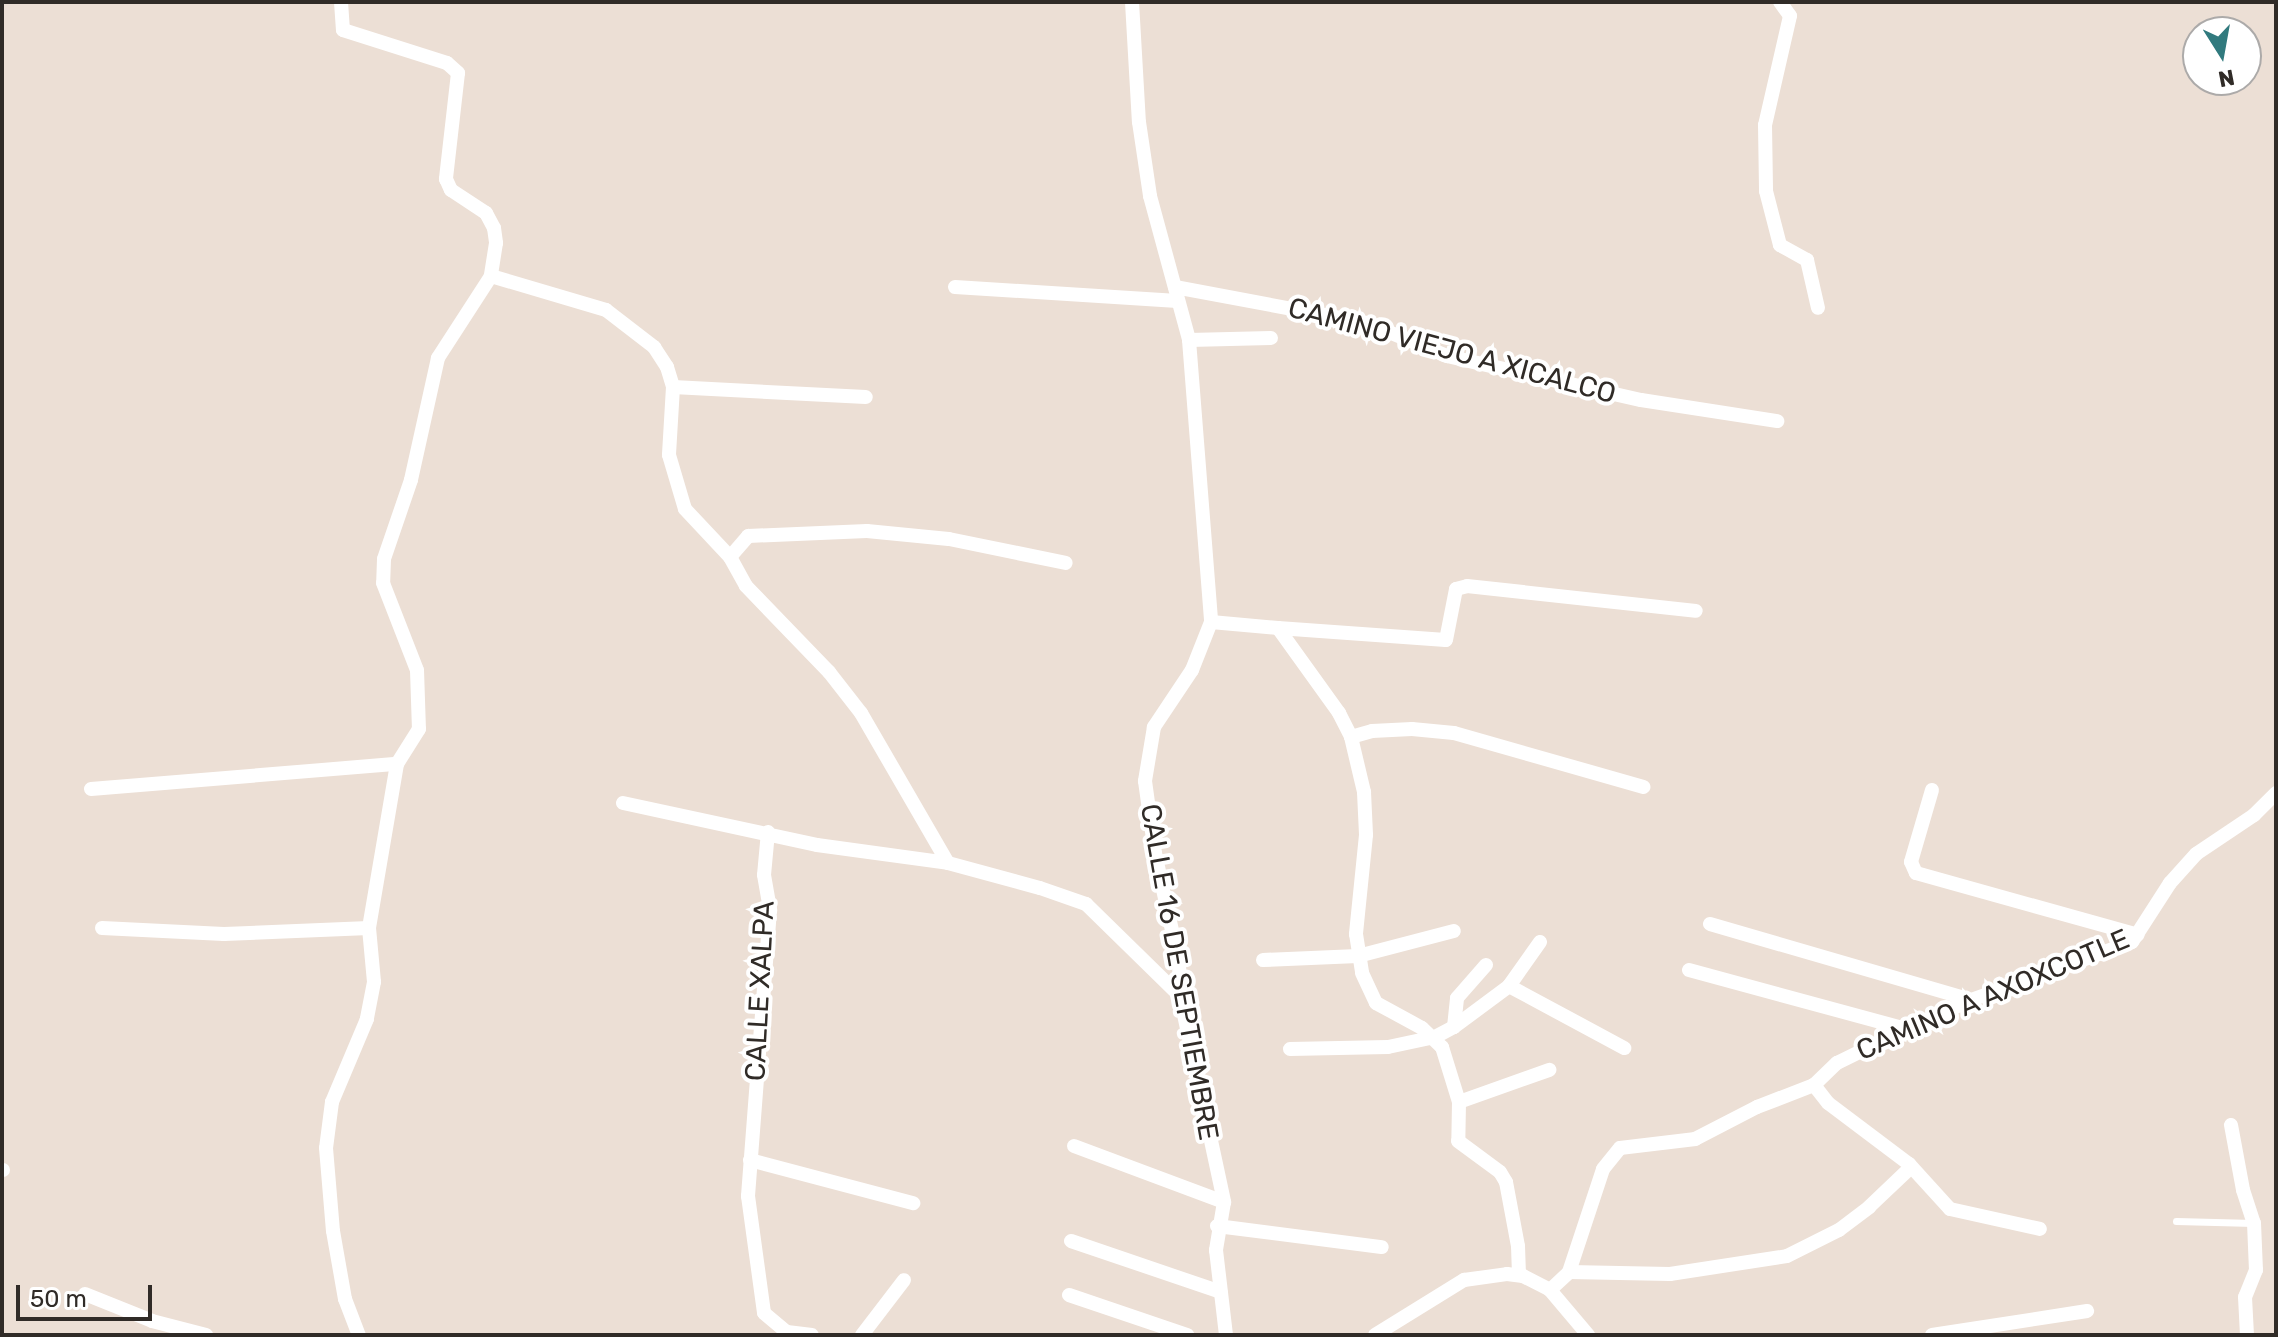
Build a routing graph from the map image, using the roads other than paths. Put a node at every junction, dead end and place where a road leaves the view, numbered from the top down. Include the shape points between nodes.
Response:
1 (341, 2) edge
2 (1132, 2) edge
3 (1780, 2) edge
4 (491, 276) junction
5 (955, 287) dead end
6 (1177, 294) junction
7 (1818, 308) dead end
8 (1271, 338) dead end
9 (1189, 340) junction
10 (673, 387) junction
11 (866, 397) dead end
12 (1777, 421) dead end
13 (730, 557) junction
14 (1066, 563) dead end
15 (1696, 611) dead end
16 (1211, 622) junction
17 (1278, 628) junction
18 (1351, 737) junction
19 (397, 764) junction
20 (1643, 787) dead end
21 (91, 789) dead end
22 (1932, 790) dead end
23 (2276, 793) edge
24 (623, 803) dead end
25 (768, 832) junction
26 (948, 863) junction
27 (1710, 924) dead end
28 (102, 928) dead end
29 (369, 928) junction
30 (1454, 931) dead end
31 (2138, 935) junction
32 (1540, 942) dead end
33 (1358, 956) junction
34 (1263, 960) dead end
35 (1486, 965) dead end
36 (1689, 970) dead end
37 (1509, 986) junction
38 (1180, 996) junction
39 (1971, 1000) junction
40 (1454, 1027) junction
41 (1906, 1029) junction
42 (1435, 1037) junction
43 (1624, 1048) dead end
44 (1290, 1049) dead end
45 (1549, 1070) dead end
46 (1814, 1085) junction
47 (1459, 1102) junction
48 (2231, 1125) dead end
49 (1074, 1146) dead end
50 (750, 1160) junction
51 (1909, 1164) junction
52 (1224, 1202) junction
53 (913, 1203) dead end
54 (2176, 1221) dead end
55 (2254, 1223) junction
56 (1217, 1226) junction
57 (2040, 1229) dead end
58 (1071, 1241) dead end
59 (1382, 1247) dead end
60 (1569, 1272) junction
61 (1519, 1274) junction
62 (904, 1280) dead end
63 (1550, 1290) junction
64 (1221, 1292) junction
65 (85, 1294) dead end
66 (1069, 1295) dead end
67 (2087, 1311) dead end
68 (206, 1335) edge
69 (359, 1335) edge
70 (812, 1335) edge
71 (862, 1335) edge
72 (1187, 1335) edge
73 (1226, 1335) edge
74 (1375, 1335) edge
75 (1588, 1335) edge
76 (1932, 1335) edge
77 (2247, 1335) edge

1 - 4 street via 343,30 447,63 458,73 446,179 451,190 486,213 494,228
2 - 6 street via 1139,122 1150,196
3 - 7 street via 1790,16 1765,125 1766,191 1780,245 1807,260
4 - 10 street via 606,310 654,347
4 - 19 street via 438,358 411,480 384,559 383,583 417,670 419,729
5 - 6 street, CAMINO VIEJO A XICALCO
6 - 9 street
6 - 12 street, CAMINO VIEJO A XICALCO via 1367,323 1447,356 1641,400
8 - 9 street
9 - 16 street
10 - 11 street
10 - 13 street via 669,455 674,481 685,509
13 - 14 street via 748,536 867,531 949,539
13 - 26 street via 746,586 861,713
15 - 17 street via 1467,586 1456,589 1446,640
16 - 17 street
16 - 38 street, CALLE 16 DE SEPTIEMBRE via 1192,670 1154,727 1145,781 1179,962
17 - 18 street
18 - 20 street via 1412,729 1454,733
18 - 33 street via 1364,792 1366,835
19 - 21 street
19 - 29 street
22 - 31 street via 1911,862 1916,873
23 - 31 street, CAMINO A AXOXCOTLE via 2254,815 2196,854 2170,883
24 - 25 street
25 - 26 street via 817,845
25 - 50 street, CALLE XALPA via 764,875 770,910
26 - 38 street via 1086,904
27 - 39 street
28 - 29 street via 224,934
29 - 69 street via 374,982 367,1019 332,1102 326,1148 345,1299
30 - 33 street
31 - 39 street, CAMINO A AXOXCOTLE via 2132,942
32 - 37 street
33 - 34 street
33 - 42 street via 1376,1003
35 - 40 street via 1457,998
36 - 41 street
37 - 40 street
37 - 43 street
38 - 52 street, CALLE 16 DE SEPTIEMBRE
39 - 41 street, CAMINO A AXOXCOTLE
40 - 42 street
41 - 46 street, CAMINO A AXOXCOTLE via 1837,1063
42 - 44 street via 1388,1047
42 - 47 street
45 - 47 street
46 - 51 street via 1828,1103
46 - 60 street, CAMINO A AXOXCOTLE via 1695,1139 1620,1148 1603,1169
47 - 61 street via 1458,1141 1506,1182
48 - 55 street
49 - 52 street
50 - 53 street
50 - 70 street, CALLE XALPA via 748,1196 764,1313 787,1332
51 - 57 street via 1950,1209
51 - 60 street via 1839,1230 1787,1256 1670,1274
52 - 56 street, CALLE 16 DE SEPTIEMBRE
54 - 55 lane
55 - 77 street via 2256,1270 2245,1297
56 - 59 street
56 - 64 street, CALLE 16 DE SEPTIEMBRE
58 - 64 street
60 - 63 street, CAMINO A AXOXCOTLE
61 - 63 street
61 - 74 street via 1464,1280
62 - 71 street
63 - 75 street
64 - 73 street, CALLE 16 DE SEPTIEMBRE
65 - 68 street via 152,1321
66 - 72 street
67 - 76 street

